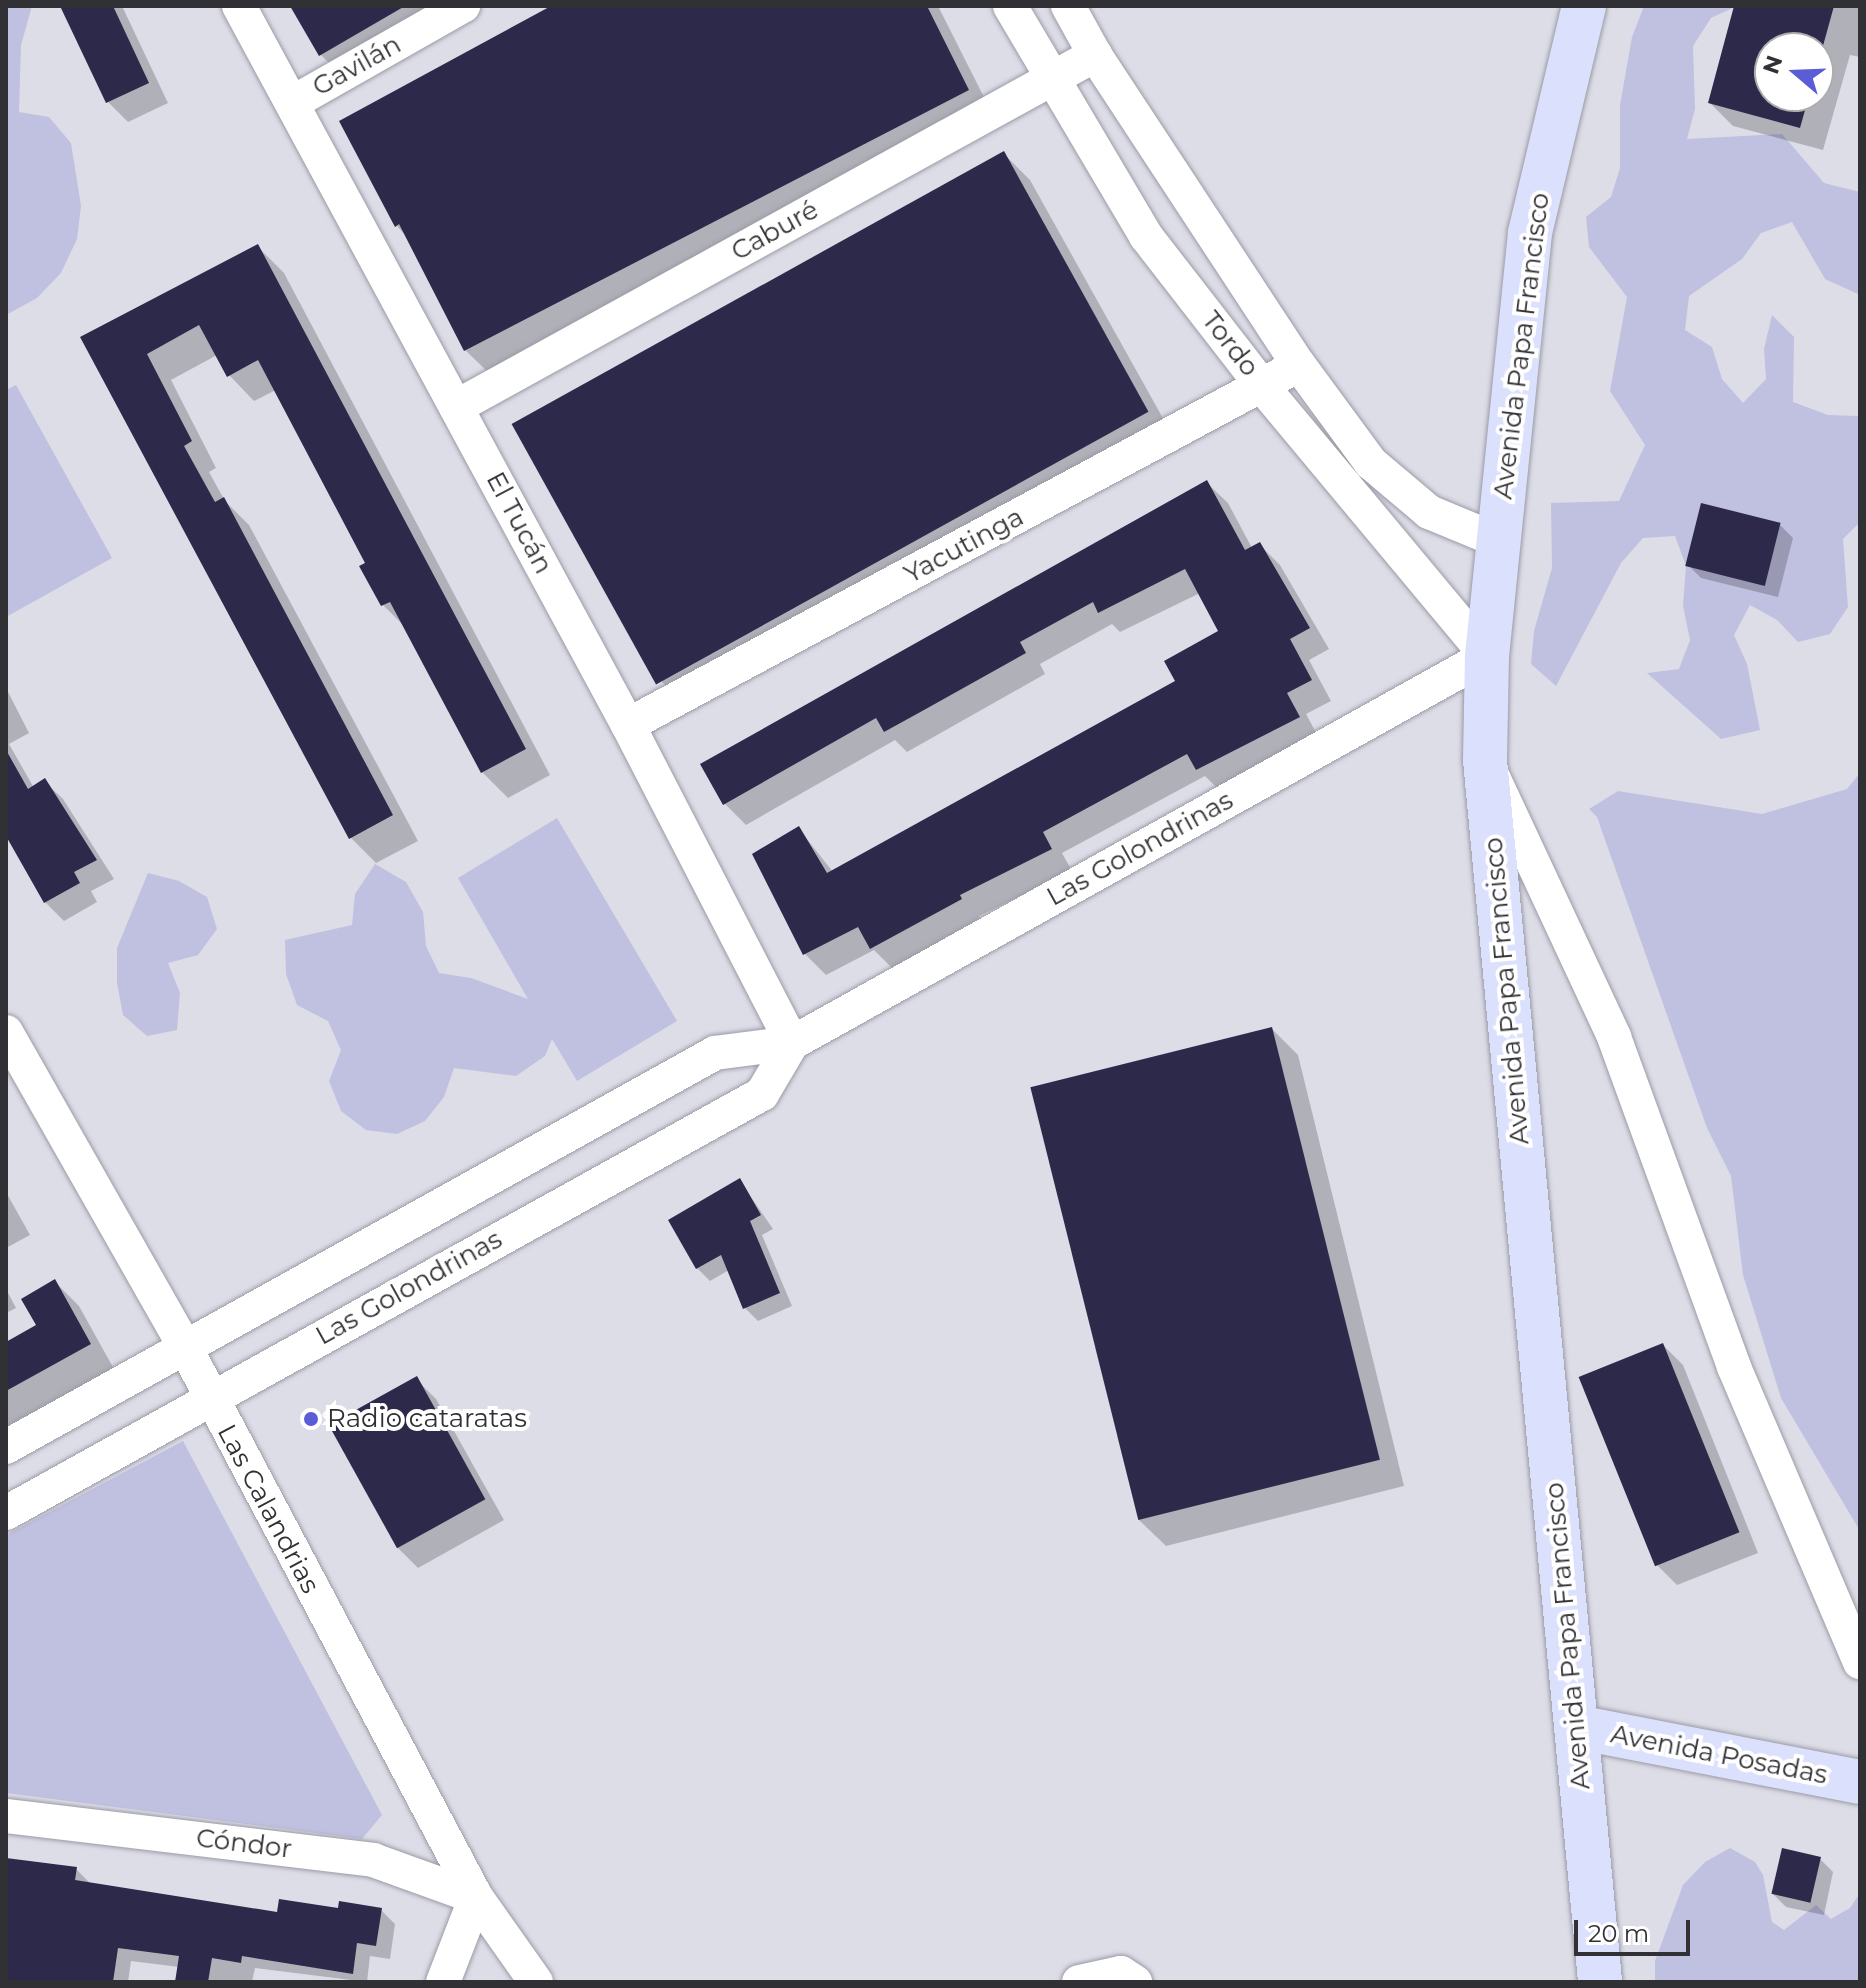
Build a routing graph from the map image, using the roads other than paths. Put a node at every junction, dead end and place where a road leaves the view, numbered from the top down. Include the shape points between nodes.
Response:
1 (239, 6) edge
2 (463, 6) edge
3 (1010, 6) edge
4 (1068, 6) edge
5 (1584, 6) edge
6 (1095, 55) junction
7 (1050, 80) junction
8 (292, 103) junction
9 (1299, 365) junction
10 (1263, 387) junction
11 (456, 407) junction
12 (1499, 541) junction
13 (1487, 656) junction
14 (628, 725) junction
15 (1485, 760) junction
16 (792, 1043) junction
17 (10, 1049) edge
18 (185, 1347) junction
19 (209, 1399) junction
20 (6, 1447) edge
21 (6, 1513) edge
22 (1860, 1662) edge
23 (1577, 1727) junction
24 (1860, 1782) edge
25 (6, 1816) edge
26 (476, 1897) junction
27 (443, 1982) edge
28 (536, 1982) edge
29 (1079, 1982) edge
30 (1135, 1982) edge
31 (1600, 1982) edge

1 - 8 street, El Tucán
2 - 8 street, Gavilán
3 - 7 street, Tordo
4 - 6 street, Tordo
5 - 12 main road, Avenida Papa Francisco via 1530,233
6 - 7 street, Caburé
6 - 9 street, Tordo
7 - 10 street, Tordo via 1146,236
7 - 11 street, Caburé
8 - 11 street, El Tucán
9 - 10 street, Yacutinga
9 - 12 street, Tordo via 1371,463 1429,512
10 - 13 street, Tordo
10 - 14 street, Yacutinga
11 - 14 street, El Tucán
12 - 13 main road, Avenida Papa Francisco
13 - 15 main road, Avenida Papa Francisco
13 - 16 street, Las Golondrinas
14 - 16 street, El Tucán
15 - 22 street via 1614,1037 1734,1367
15 - 23 main road, Avenida Papa Francisco
16 - 18 street, Las Golondrinas via 715,1053
16 - 19 street, Las Golondrinas via 762,1094
17 - 18 street, Las Calandrias
18 - 19 street, Las Calandrias
18 - 20 street, Las Golondrinas
19 - 21 street, Las Golondrinas
19 - 26 street, Las Calandrias
23 - 24 main road, Avenida Posadas
23 - 31 main road, Avenida Papa Francisco
25 - 26 street, Cóndor via 373,1860
26 - 27 street
26 - 28 street, Las Calandrias
29 - 30 street via 1121,1973

